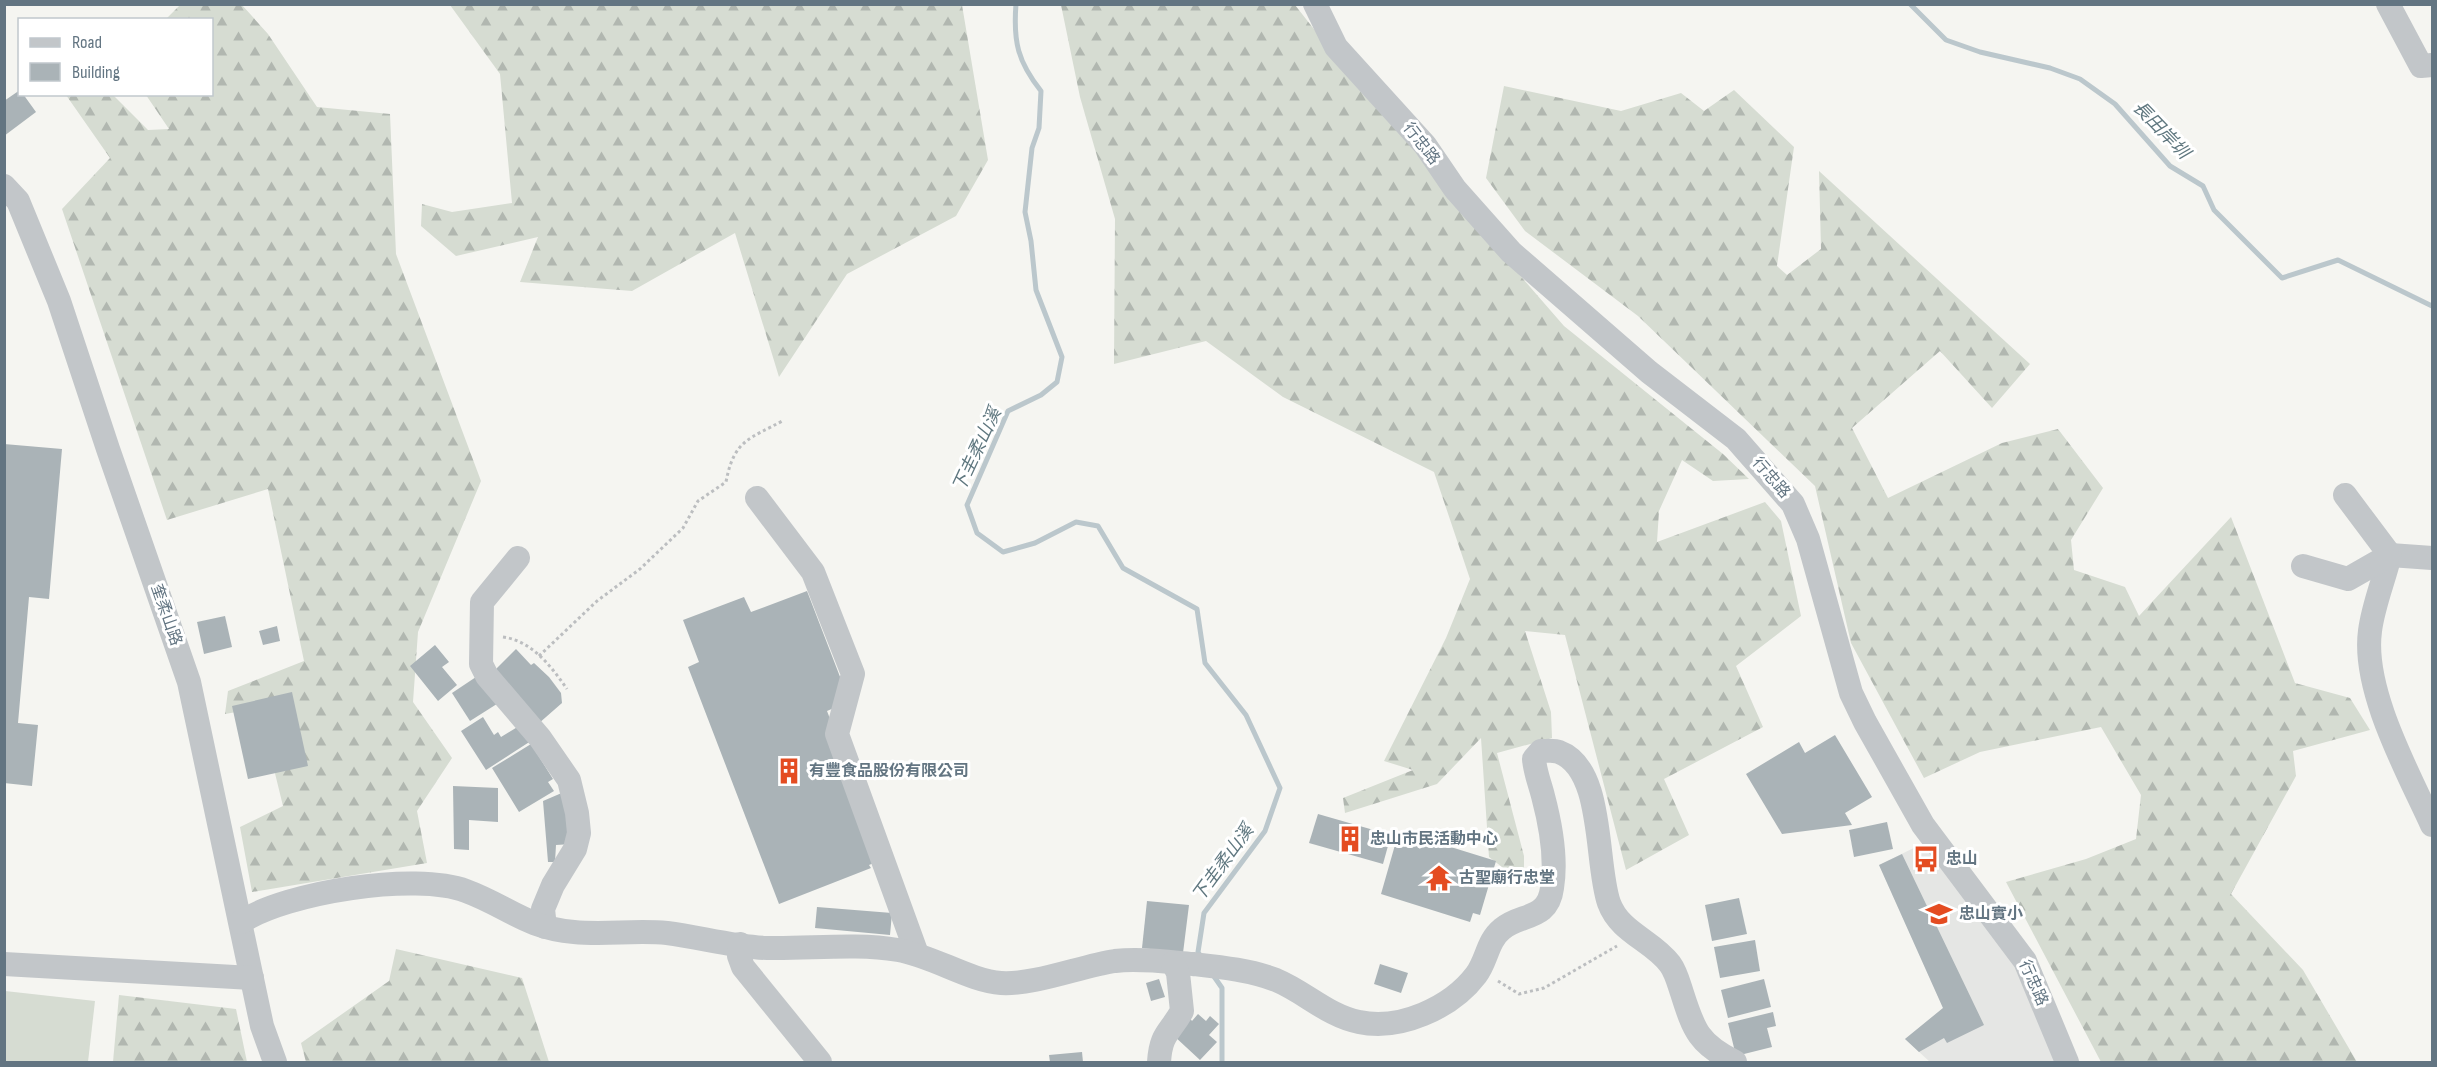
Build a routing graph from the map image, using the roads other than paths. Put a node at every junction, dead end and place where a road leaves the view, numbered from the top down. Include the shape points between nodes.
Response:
1 (1315, 4) edge
2 (2388, 4) edge
3 (2433, 65) edge
4 (4, 186) edge
5 (2345, 495) dead end
6 (757, 498) dead end
7 (2390, 555) junction
8 (518, 558) dead end
9 (2433, 558) edge
10 (2303, 566) dead end
11 (2433, 825) edge
12 (241, 922) junction
13 (545, 927) junction
14 (740, 944) junction
15 (917, 954) junction
16 (1182, 963) junction
17 (4, 964) edge
18 (252, 978) junction
19 (275, 1062) edge
20 (820, 1062) edge
21 (1159, 1062) edge
22 (1735, 1062) edge
23 (2067, 1062) edge

1 - 23 street, 行忠路 via 1336,47 1425,145 1455,189 1511,252 1649,372 1736,439 1793,504 1808,539 1851,693 1865,722 1923,825 2025,961
2 - 3 street via 2421,66
4 - 12 street, 奎柔山路 via 18,201 60,301 189,682
5 - 7 street
6 - 15 street via 813,572 853,674 837,734
7 - 9 street
7 - 10 street via 2348,579
7 - 11 street via 2370,631 2370,669 2393,740
8 - 13 street via 482,602 481,664 569,780 579,833 575,849 543,909
12 - 13 street via 282,903 413,882 442,884 469,892 520,919
12 - 18 street, 奎柔山路
13 - 14 street via 575,932 658,932
14 - 15 street via 763,948 845,946
14 - 20 street via 743,967
15 - 16 street via 1002,983 1119,961
16 - 21 street via 1178,973 1182,1011 1160,1044
16 - 22 street via 1225,968 1277,981 1335,1014 1361,1023 1386,1024 1437,1008 1477,974 1494,936 1505,926 1540,912 1552,892 1553,836 1534,759 1541,751 1558,751 1572,759 1584,776 1595,815 1609,902 1618,921 1672,966 1701,1040
17 - 18 street
18 - 19 street, 奎柔山路 via 262,1026

